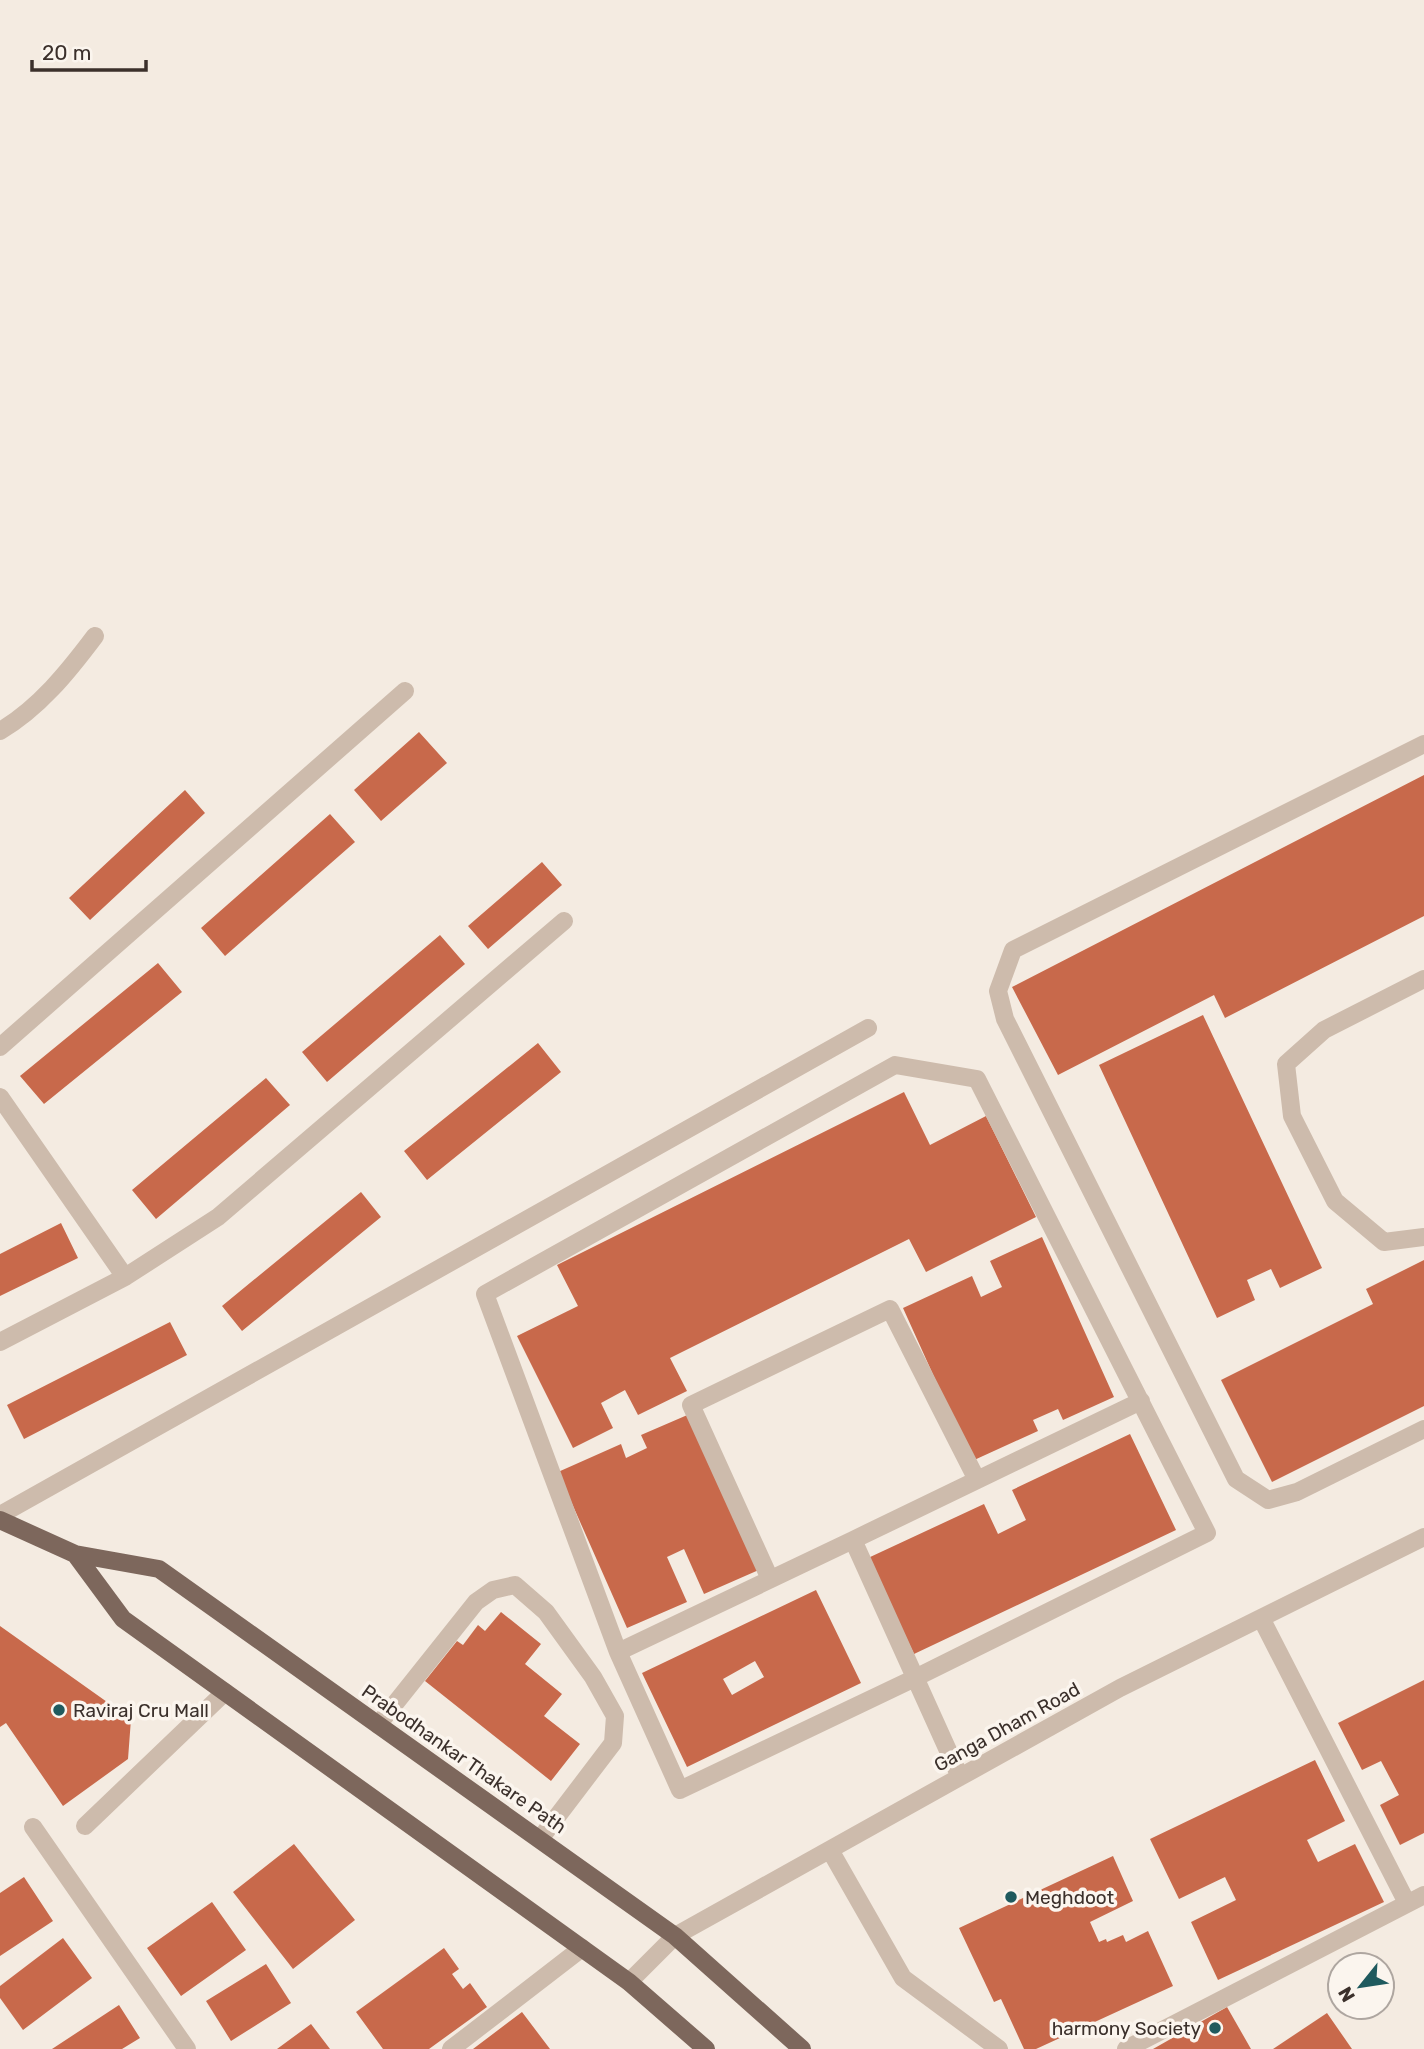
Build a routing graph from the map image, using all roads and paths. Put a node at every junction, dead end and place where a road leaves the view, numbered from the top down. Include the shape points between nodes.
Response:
1 (94, 636) dead end
2 (405, 691) dead end
3 (0, 731) edge
4 (1424, 744) edge
5 (564, 921) dead end
6 (1424, 979) edge
7 (869, 1028) dead end
8 (0, 1047) edge
9 (0, 1097) edge
10 (1424, 1237) edge
11 (125, 1277) junction
12 (0, 1342) edge
13 (1141, 1401) junction
14 (1424, 1429) edge
15 (977, 1480) junction
16 (0, 1515) edge
17 (0, 1520) edge
18 (1424, 1537) edge
19 (853, 1539) junction
20 (75, 1554) junction
21 (770, 1579) junction
22 (1261, 1618) junction
23 (618, 1652) junction
24 (915, 1678) junction
25 (225, 1692) junction
26 (378, 1725) junction
27 (960, 1777) junction
28 (85, 1826) dead end
29 (33, 1827) dead end
30 (540, 1839) junction
31 (830, 1850) junction
32 (1424, 1895) edge
33 (1407, 1903) junction
34 (675, 1936) junction
35 (582, 1948) junction
36 (629, 1982) junction
37 (187, 2049) edge
38 (451, 2049) edge
39 (706, 2049) edge
40 (802, 2049) edge
41 (999, 2049) edge
42 (1126, 2049) edge

1 - 3 street via 69,671 22,718
2 - 8 street
4 - 14 street via 1013,950 998,991 1005,1019 1236,1479 1268,1500 1297,1492
5 - 11 street via 218,1217
6 - 10 street via 1324,1030 1286,1064 1292,1116 1335,1201 1384,1242
7 - 16 street
9 - 11 street
11 - 12 street
13 - 15 street
13 - 23 street via 978,1080 895,1065 485,1294
13 - 24 street via 1207,1533
15 - 19 street
15 - 21 street via 890,1309 691,1405
17 - 20 main road, Prabodhankar Thakare Path
18 - 22 street, Ganga Dham Road
19 - 21 street
19 - 24 street
20 - 25 main road, Prabodhankar Thakare Path via 122,1619
20 - 26 main road, Prabodhankar Thakare Path via 159,1569
21 - 23 street
22 - 27 street, Ganga Dham Road via 1120,1688
22 - 33 street
23 - 24 street via 680,1790
24 - 27 street
25 - 28 street
25 - 35 main road, Prabodhankar Thakare Path
26 - 30 main road, Prabodhankar Thakare Path
26 - 30 street via 476,1602 493,1590 515,1585 546,1612 615,1716 612,1743
27 - 31 street, Ganga Dham Road
29 - 37 street
30 - 34 main road, Prabodhankar Thakare Path
31 - 34 street, Ganga Dham Road
31 - 41 street via 904,1978
32 - 33 street
33 - 42 street
34 - 36 street, Ganga Dham Road
34 - 40 main road, Prabodhankar Thakare Path
35 - 36 main road, Prabodhankar Thakare Path
35 - 38 street
36 - 39 main road, Prabodhankar Thakare Path

